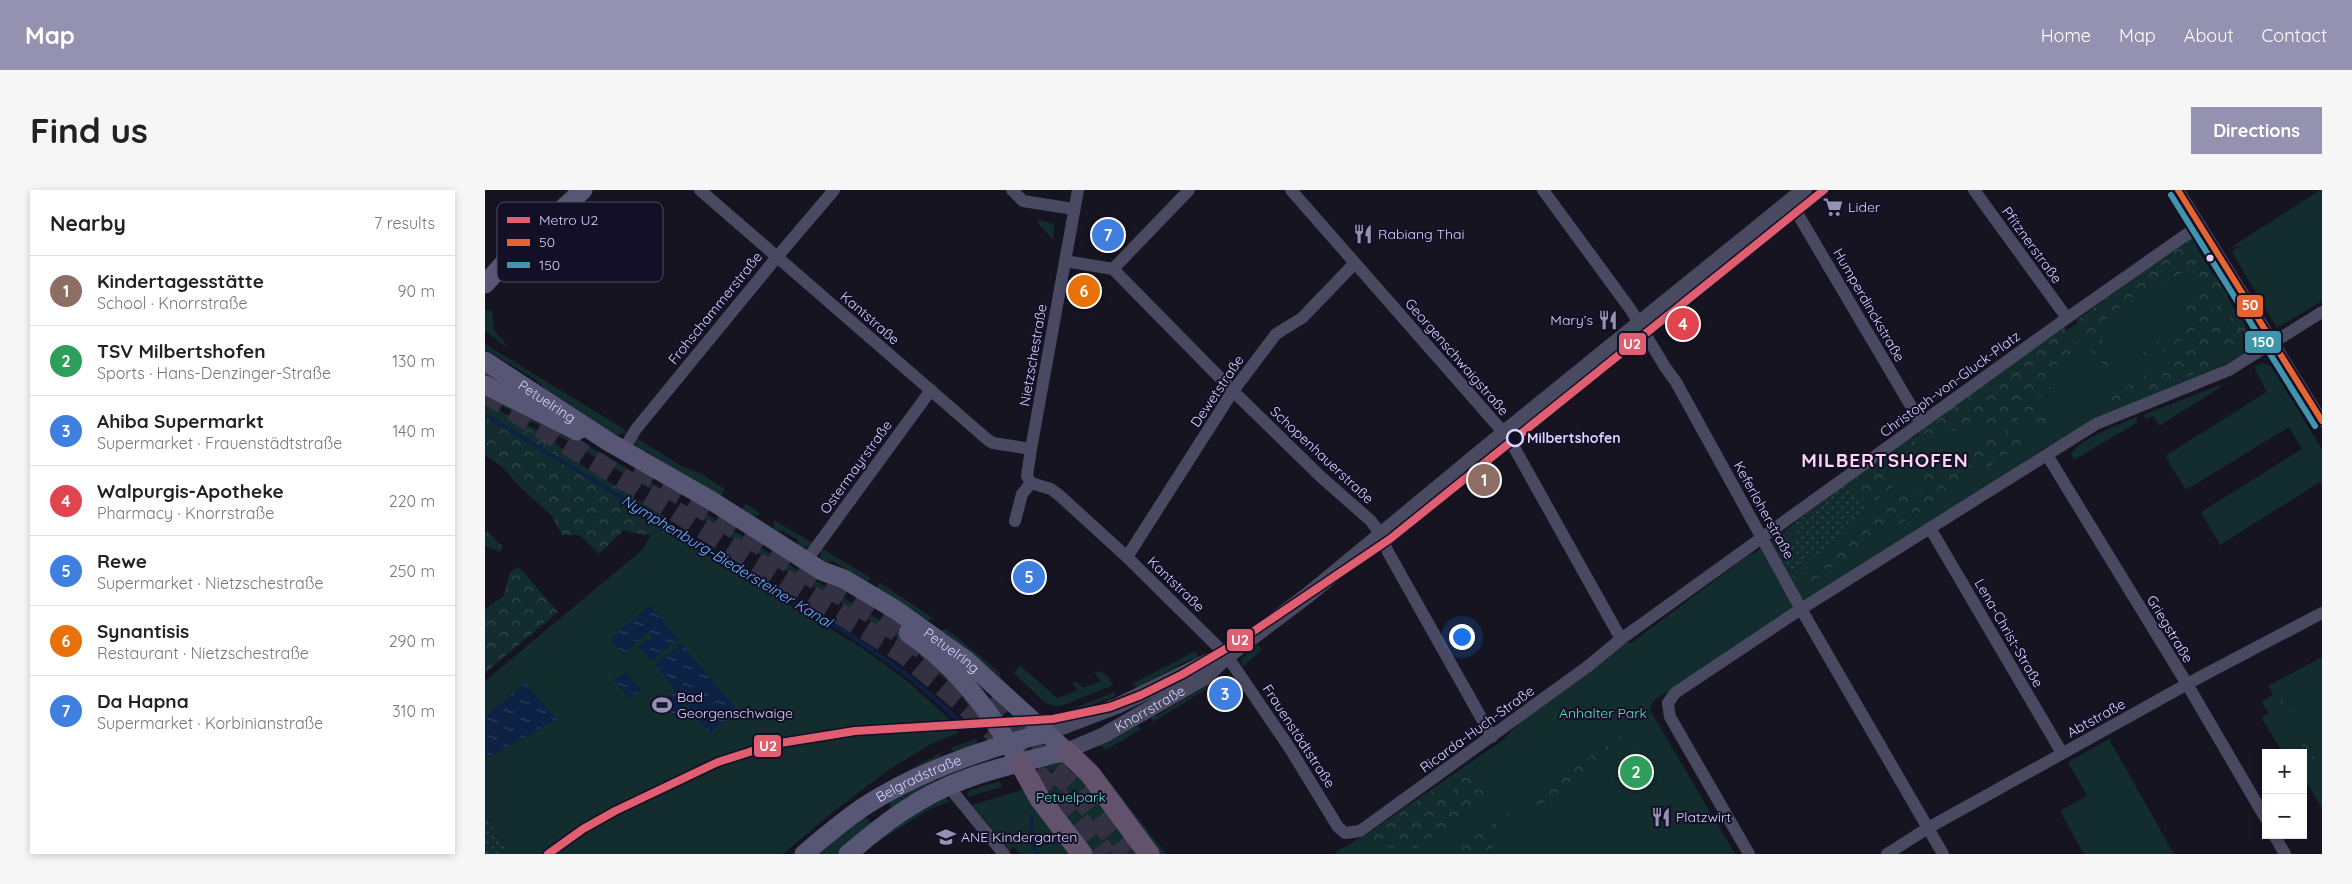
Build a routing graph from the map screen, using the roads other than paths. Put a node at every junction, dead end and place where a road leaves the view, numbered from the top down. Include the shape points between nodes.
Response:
1 (583, 190) edge
2 (700, 190) edge
3 (835, 190) edge
4 (1012, 190) edge
5 (1077, 190) edge
6 (1189, 190) edge
7 (1291, 190) edge
8 (1543, 190) edge
9 (1804, 190) edge
10 (1974, 190) edge
11 (2178, 190) edge
12 (1790, 201) junction
13 (570, 202) edge
14 (1074, 209) junction
15 (2201, 225) junction
16 (777, 257) junction
17 (1065, 261) junction
18 (1355, 263) junction
19 (497, 267) edge
20 (1113, 269) junction
21 (497, 271) edge
22 (485, 276) edge
23 (485, 284) edge
24 (2322, 312) edge
25 (2067, 318) junction
26 (1639, 324) junction
27 (2275, 344) junction
28 (485, 360) edge
29 (485, 385) edge
30 (931, 390) junction
31 (1233, 391) junction
32 (2322, 421) edge
33 (1921, 423) junction
34 (1504, 433) junction
35 (617, 446) junction
36 (1031, 449) junction
37 (2047, 455) junction
38 (1031, 483) junction
39 (1015, 521) dead end
40 (1930, 528) junction
41 (1381, 535) junction
42 (1763, 538) junction
43 (1127, 557) junction
44 (814, 566) junction
45 (1801, 609) junction
46 (2322, 613) edge
47 (1621, 639) junction
48 (1227, 656) junction
49 (2187, 684) junction
50 (1046, 733) junction
51 (1492, 737) junction
52 (1009, 742) junction
53 (1066, 751) junction
54 (2062, 754) junction
55 (1020, 763) junction
56 (948, 786) junction
57 (884, 796) junction
58 (2262, 812) edge
59 (857, 813) junction
60 (895, 816) junction
61 (1928, 828) junction
62 (876, 830) junction
63 (1345, 833) joint
64 (2276, 839) edge
65 (804, 854) edge
66 (848, 854) edge
67 (1005, 854) edge
68 (1082, 854) edge
69 (1149, 854) edge
70 (1749, 854) edge
71 (1887, 854) edge
72 (1943, 854) edge
73 (2285, 854) edge

1 - 13 main road
2 - 16 street, Kantstraße
3 - 16 street, Frohschammerstraße
4 - 14 street via 1023,201
5 - 14 street, Nietzschestraße
6 - 20 street
7 - 18 street, Georgenschwaigstraße
8 - 26 street, Keferloherstraße
9 - 12 street, Knorrstraße
10 - 25 street, Pfitznerstraße
11 - 15 street
12 - 26 street, Knorrstraße
12 - 33 street, Humperdinckstraße
14 - 17 street, Nietzschestraße
15 - 25 street, Christoph-von-Gluck-Platz
15 - 27 street
16 - 30 street, Kantstraße
16 - 35 street, Frohschammerstraße via 636,429
17 - 20 street
17 - 36 street, Nietzschestraße
18 - 31 street, Dewetstraße via 1302,318 1276,334
18 - 34 street, Georgenschwaigstraße
19 - 22 main road
20 - 31 street, Schopenhauerstraße
21 - 23 main road
24 - 27 street
25 - 33 street, Christoph-von-Gluck-Platz
26 - 34 street, Knorrstraße
26 - 42 street, Keferloherstraße
27 - 32 street
27 - 37 street via 2229,370 2096,424
28 - 35 main road, Petuelring
29 - 35 main road, Petuelring via 566,426
30 - 36 street, Kantstraße via 993,443
30 - 44 street, Ostermayrstraße
31 - 41 street, Schopenhauerstraße via 1371,521
31 - 43 street, Dewetstraße
33 - 42 street, Christoph-von-Gluck-Platz
34 - 41 street, Knorrstraße
34 - 47 street, Georgenschwaigstraße
35 - 44 main road, Petuelring
36 - 38 street, Nietzschestraße via 1027,476
37 - 40 street
37 - 49 street, Griegstraße
38 - 39 street via 1022,494
38 - 43 street, Kantstraße via 1059,495
40 - 45 street
40 - 54 street, Lena-Christ-Straße
41 - 48 street, Knorrstraße via 1271,625
41 - 51 street, Schopenhauerstraße
42 - 45 street, Keferloherstraße
42 - 47 street, Christoph-von-Gluck-Platz
43 - 48 street, Kantstraße
44 - 50 main road, Petuelring via 844,579 940,641
44 - 52 main road, Petuelring via 835,584 919,640 954,671 993,716
45 - 61 street, Keferloherstraße
45 - 70 street via 1675,693 1667,703 1669,717
46 - 49 street, Abtstraße
47 - 51 street, Ricarda-Huch-Straße
48 - 50 street, Knorrstraße via 1207,662 1117,706
48 - 53 street, Knorrstraße via 1205,677 1104,735
48 - 63 street, Frauenstädtstraße
49 - 54 street, Abtstraße
49 - 58 street, Griegstraße
50 - 52 main road, Belgradstraße
50 - 53 main road, Petuelring
51 - 63 street, Ricarda-Huch-Straße via 1360,831
52 - 55 main road, Petuelring
52 - 57 main road, Belgradstraße via 953,763
53 - 55 main road, Belgradstraße
53 - 69 highway via 1090,774
54 - 61 street, Abtstraße
55 - 56 main road, Belgradstraße
55 - 68 highway via 1040,799
56 - 60 main road, Belgradstraße
56 - 67 street
57 - 59 main road, Belgradstraße
57 - 60 main road via 882,804
59 - 62 main road via 868,813 875,822
59 - 65 main road, Belgradstraße
60 - 62 main road, Belgradstraße
61 - 71 street, Abtstraße
61 - 72 street, Keferloherstraße
62 - 66 main road, Belgradstraße
64 - 73 street

